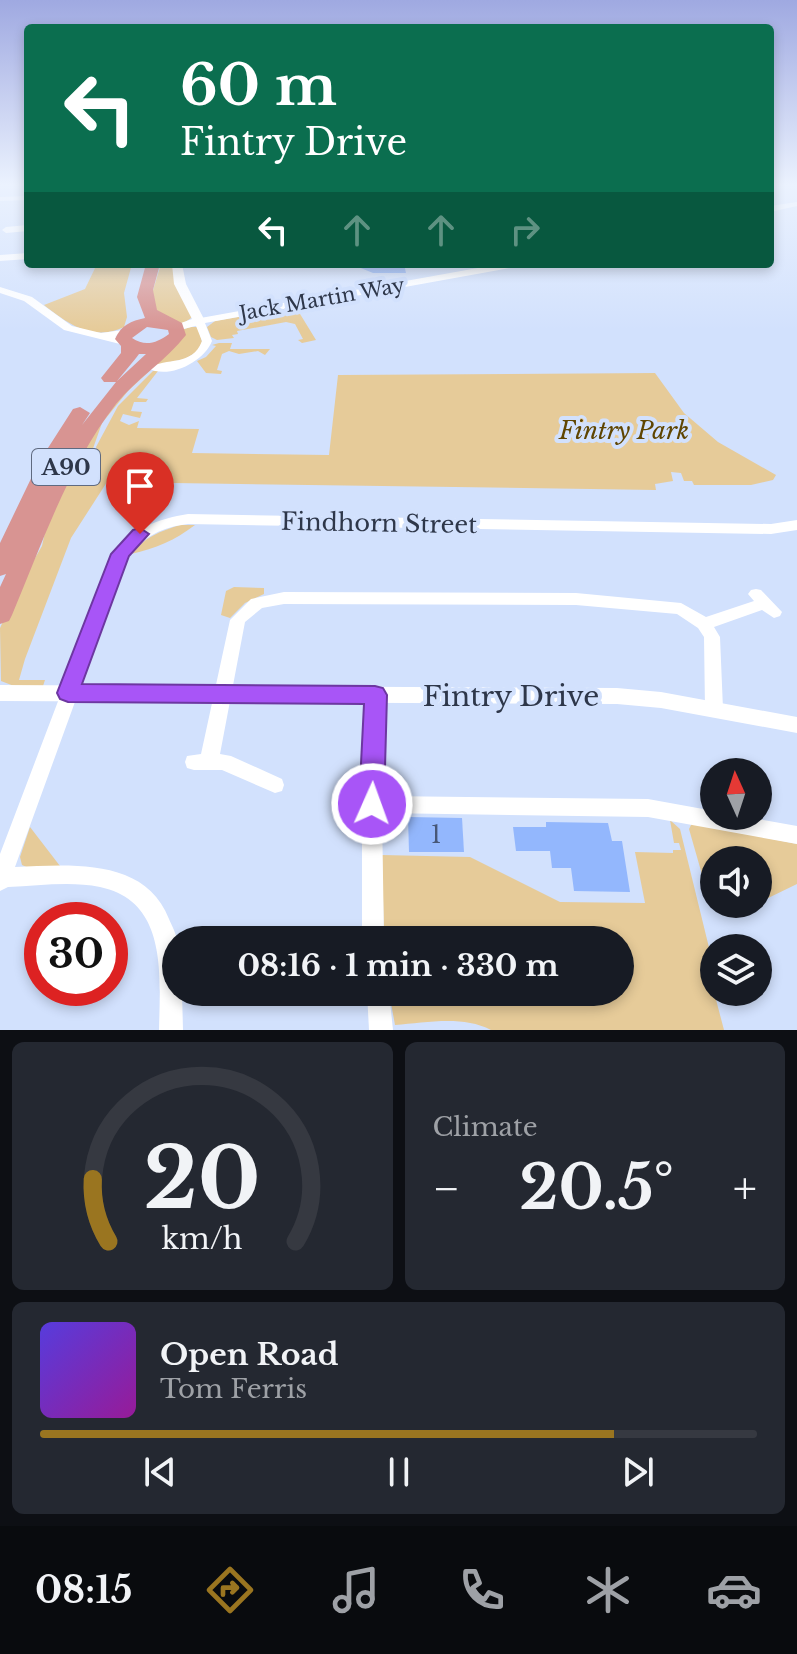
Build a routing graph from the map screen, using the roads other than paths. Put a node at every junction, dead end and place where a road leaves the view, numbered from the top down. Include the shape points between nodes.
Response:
1 (24, 256) edge
2 (0, 258) edge
3 (139, 268) edge
4 (151, 268) edge
5 (178, 268) edge
6 (494, 268) edge
7 (0, 290) edge
8 (199, 321) junction
9 (170, 331) junction
10 (127, 337) junction
11 (154, 368) dead end
12 (797, 525) edge
13 (0, 568) edge
14 (765, 603) dead end
15 (0, 615) edge
16 (704, 624) junction
17 (0, 693) edge
18 (68, 693) junction
19 (222, 694) junction
20 (375, 695) junction
21 (714, 709) junction
22 (797, 725) edge
23 (275, 785) dead end
24 (372, 804) junction
25 (797, 835) edge
26 (1, 879) edge
27 (373, 926) edge
28 (379, 1006) edge
29 (171, 1030) edge
30 (381, 1030) edge

1 - 2 street
3 - 10 highway, A90 via 131,289 134,319
4 - 9 highway via 144,298 153,317
5 - 8 street
6 - 8 street, Jack Martin Way
7 - 10 street via 28,299 68,328
8 - 9 street, Jack Martin Way
8 - 11 street via 207,341 200,355
9 - 10 highway via 142,323
9 - 10 highway via 149,348
9 - 15 highway, A90 via 82,435
10 - 13 highway, A90 via 131,351 126,362 68,430
12 - 18 street, Findhorn Street via 771,529 173,521 140,534 121,554
14 - 16 street
16 - 19 street via 665,606 576,599 269,599 238,620
16 - 21 street via 712,637
17 - 18 street, Fintry Drive
18 - 19 street, Fintry Drive
18 - 26 street, Findhorn Street
19 - 20 street, Fintry Drive
19 - 23 street via 201,762 224,762
20 - 21 street, Fintry Drive via 617,696
20 - 24 street
21 - 22 street, Fintry Drive
24 - 25 street via 648,808
24 - 27 street
26 - 29 street via 101,877 150,903 165,930 171,965
28 - 30 street

